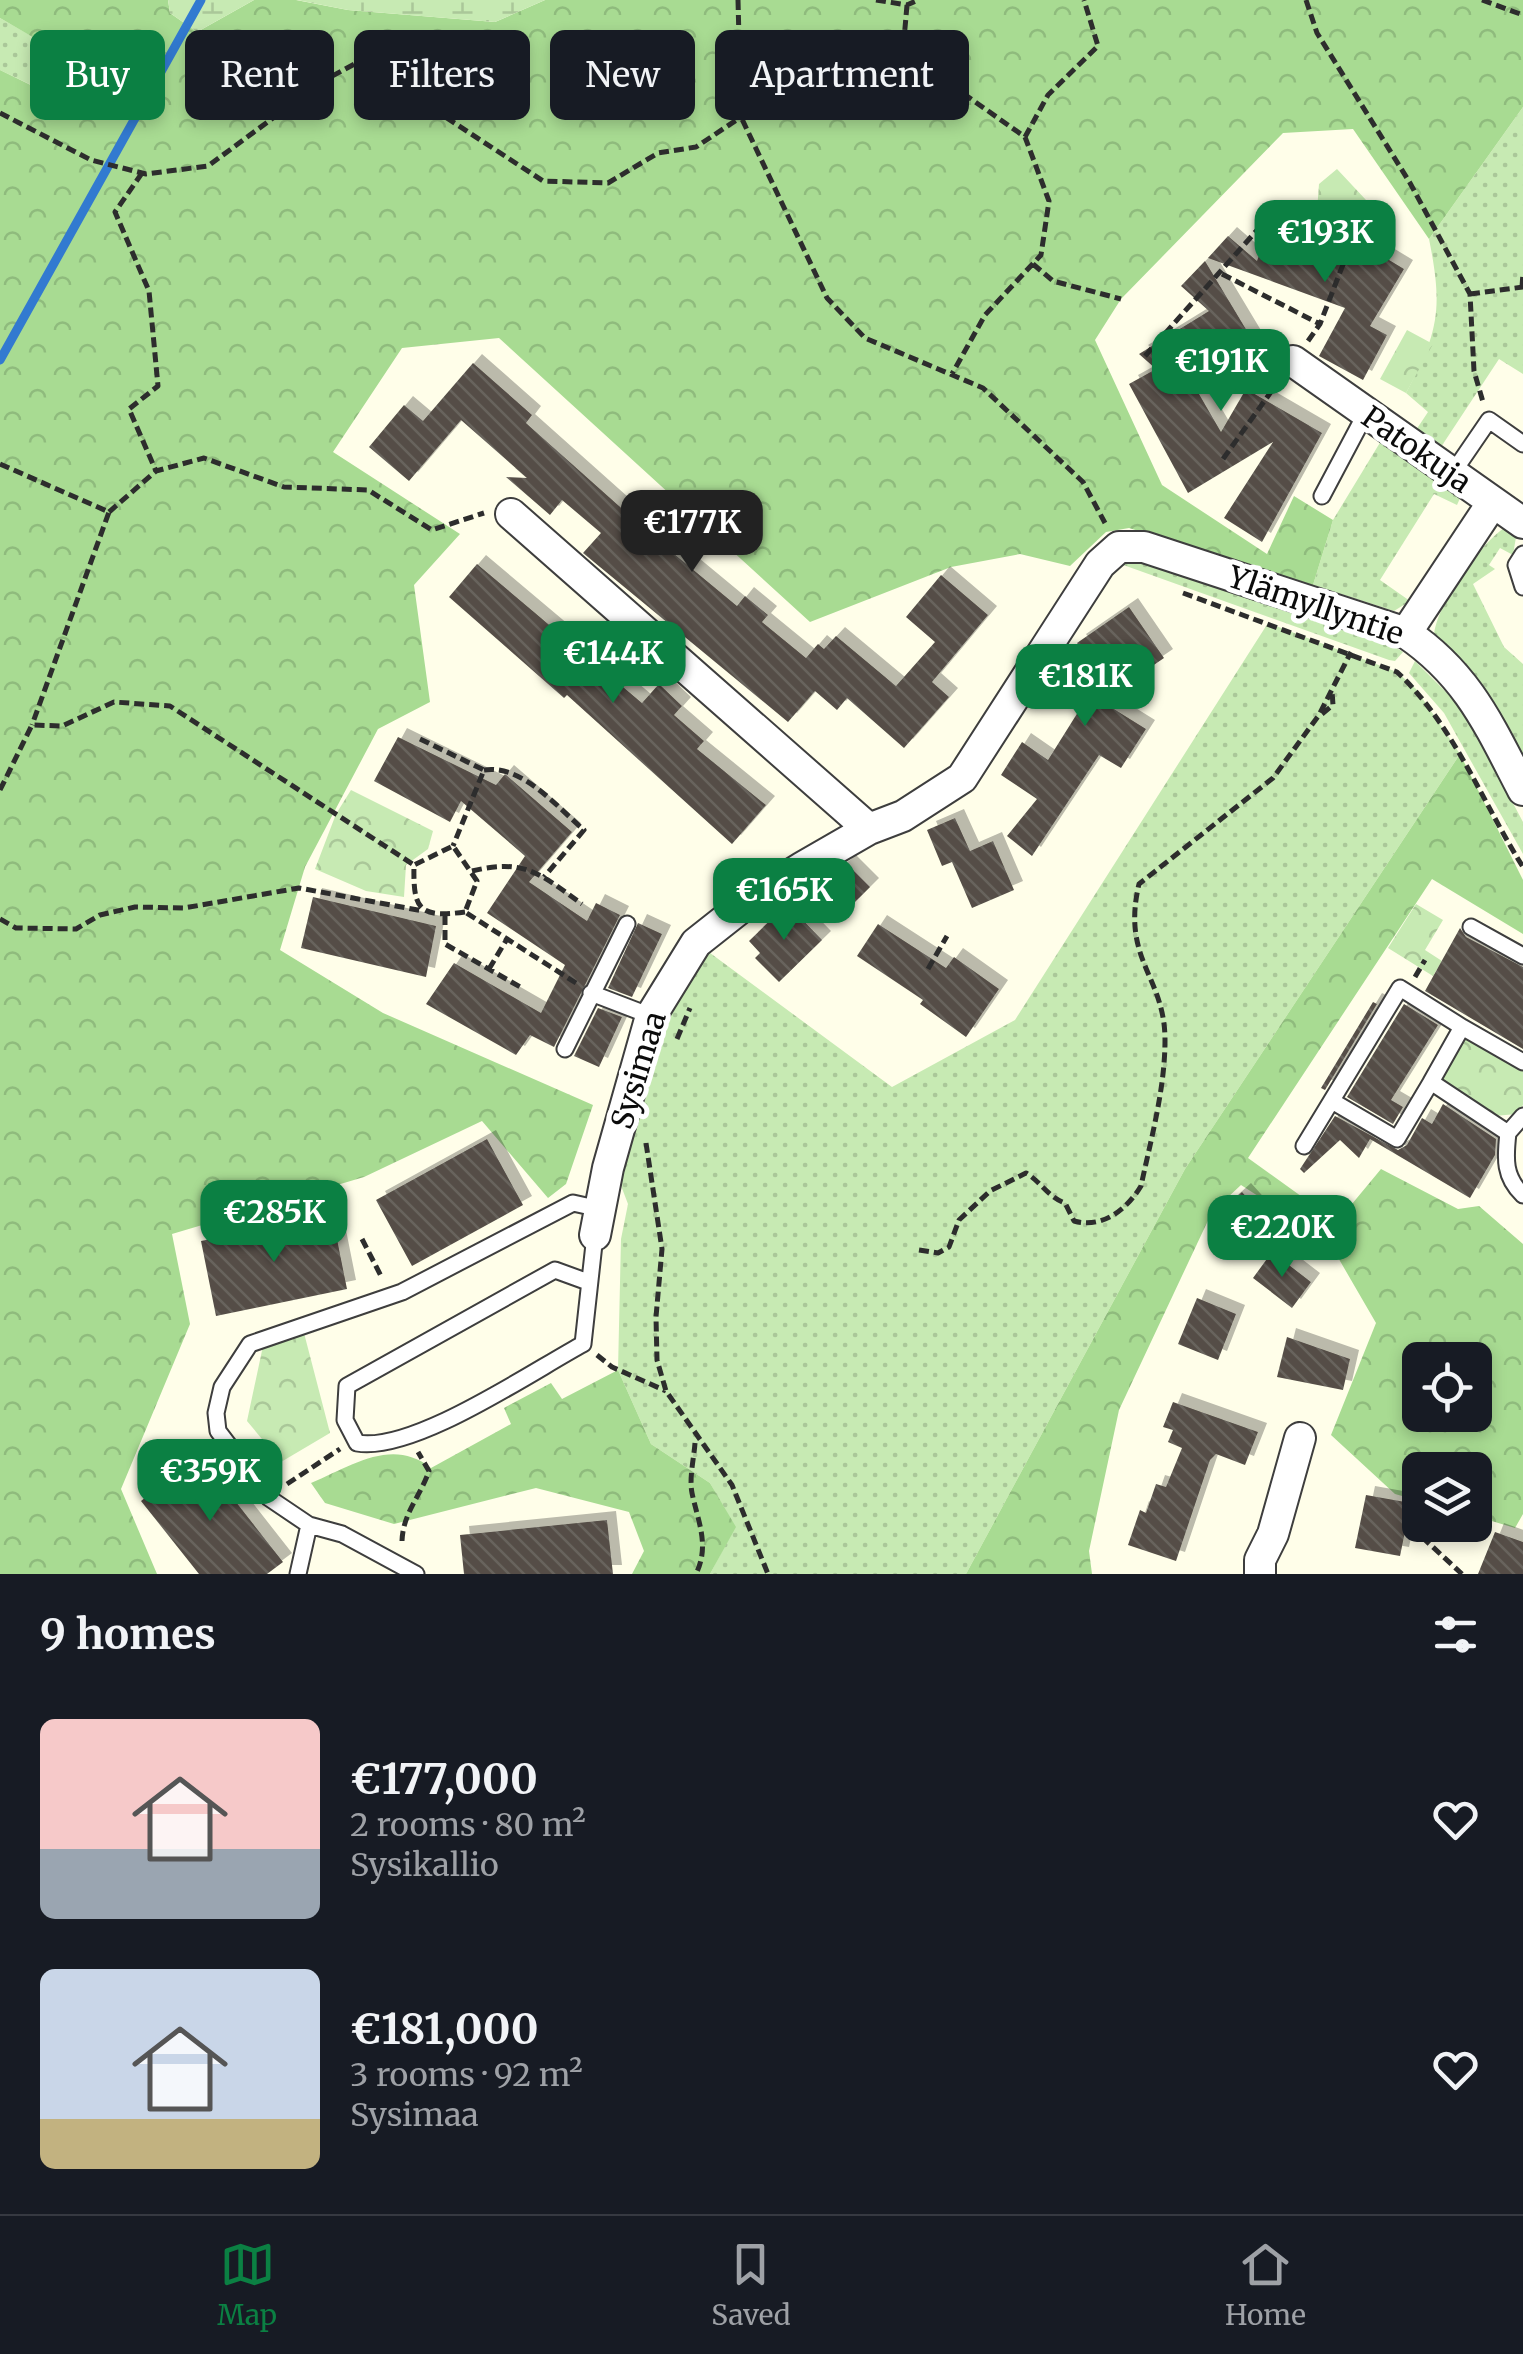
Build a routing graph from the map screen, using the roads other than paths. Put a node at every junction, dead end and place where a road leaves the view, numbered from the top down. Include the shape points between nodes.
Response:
1 (1293, 361) road end
2 (1366, 413) junction
3 (1523, 444) edge
4 (1452, 474) junction
5 (1322, 496) dead end
6 (1493, 502) junction
7 (512, 514) road end
8 (1523, 523) edge
9 (1523, 554) edge
10 (1109, 556) joint
11 (1523, 587) edge
12 (1406, 632) junction
13 (1044, 649) junction
14 (1074, 664) dead end
15 (1028, 676) junction
16 (1056, 690) dead end
17 (1523, 790) edge
18 (869, 829) junction
19 (627, 924) dead end
20 (1471, 926) dead end
21 (1523, 956) edge
22 (591, 993) junction
23 (652, 1016) junction
24 (1462, 1028) junction
25 (564, 1050) dead end
26 (1523, 1062) edge
27 (1431, 1082) junction
28 (1332, 1101) junction
29 (1523, 1116) edge
30 (1508, 1134) junction
31 (1304, 1146) dead end
32 (1523, 1195) edge
33 (598, 1222) junction
34 (588, 1282) junction
35 (1300, 1438) dead end
36 (309, 1526) junction
37 (410, 1571) edge
38 (298, 1574) edge
39 (1260, 1574) edge

1 - 2 street, Patokuja
2 - 4 street, Patokuja
2 - 5 lane
3 - 4 lane via 1489,420
4 - 6 street, Patokuja
6 - 8 street, Patokuja
6 - 12 street, Patokuja
7 - 18 street
9 - 11 lane via 1516,565
10 - 12 street, Ylämyllyntie via 1144,547
10 - 13 street, Sysimaa
12 - 17 street, Ylämyllyntie via 1467,686
13 - 14 lane
13 - 15 street, Sysimaa
15 - 16 lane
15 - 18 street, Sysimaa via 962,778
18 - 23 street, Sysimaa via 753,898 696,943
19 - 22 lane
20 - 21 lane
22 - 23 lane
22 - 25 lane
23 - 33 street, Sysimaa
24 - 26 lane
24 - 27 lane
24 - 28 lane via 1400,988
27 - 28 lane via 1397,1139
27 - 30 lane
28 - 31 lane
29 - 30 lane
30 - 32 lane via 1505,1164
33 - 34 lane
33 - 36 lane via 573,1203 391,1296 250,1344 222,1387 218,1430 270,1498
34 - 34 lane via 583,1344 410,1438 357,1443 346,1420 347,1386 556,1270
35 - 39 street
36 - 37 lane via 342,1534
36 - 38 lane

